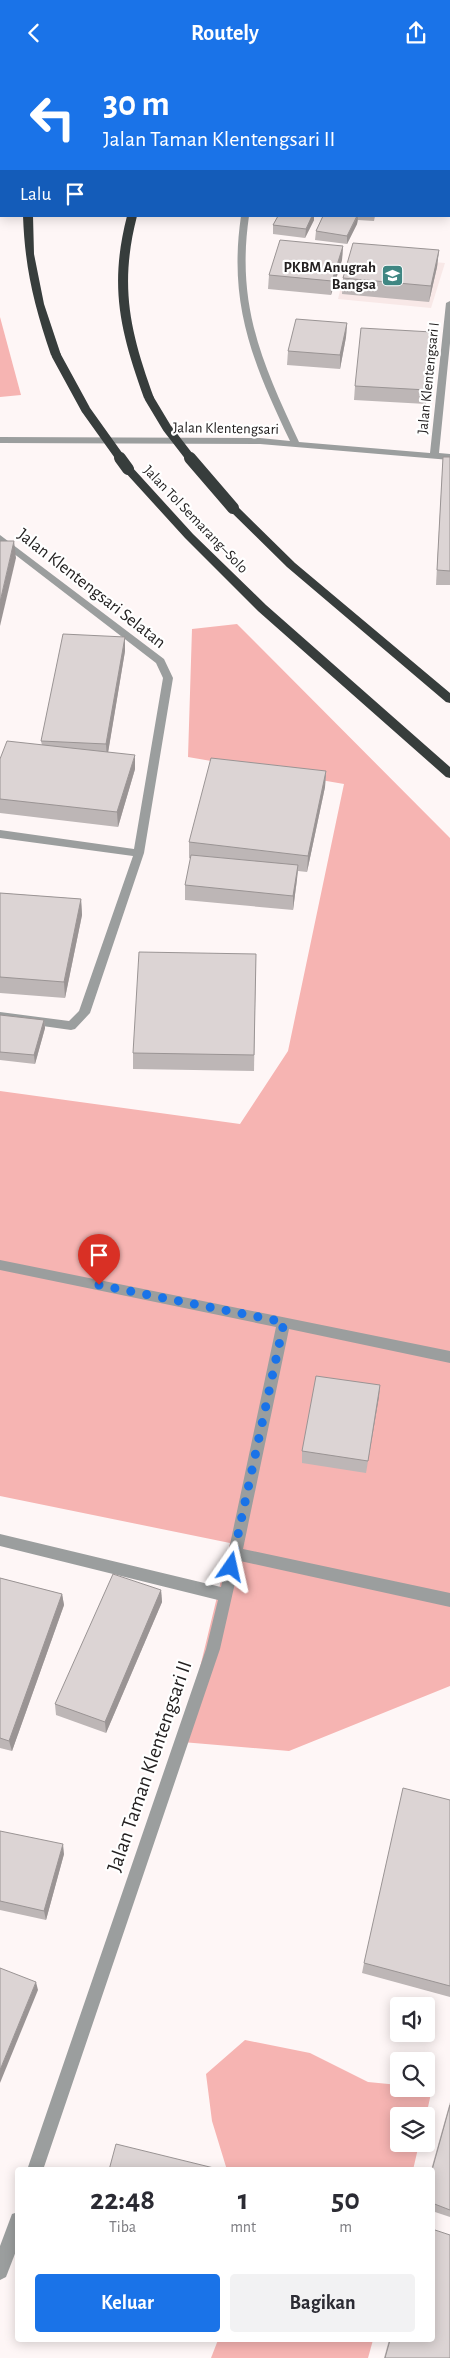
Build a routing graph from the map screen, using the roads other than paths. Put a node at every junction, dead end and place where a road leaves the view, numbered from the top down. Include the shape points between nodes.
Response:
1 (28, 217) edge
2 (132, 217) edge
3 (245, 217) edge
4 (450, 303) edge
5 (0, 440) edge
6 (296, 444) junction
7 (434, 456) junction
8 (450, 457) edge
9 (0, 538) edge
10 (450, 699) edge
11 (450, 774) edge
12 (0, 834) edge
13 (138, 853) junction
14 (0, 1016) edge
15 (0, 1265) edge
16 (284, 1322) junction
17 (450, 1357) edge
18 (0, 1540) edge
19 (234, 1553) junction
20 (226, 1595) junction
21 (450, 1600) edge
22 (36, 2167) edge
23 (15, 2228) edge
24 (0, 2271) edge

1 - 11 highway, Jalan Tol Semarang–Solo, bridge via 29,255 39,304 56,355 86,410 128,469 189,536 262,608
2 - 10 highway, Jalan Tol Semarang–Solo, bridge via 122,275 124,312 134,357 149,398 163,423 190,461 291,565
3 - 6 street via 239,242 243,306 265,379
4 - 7 street, Jalan Klentengsari I
5 - 6 street, Jalan Klentengsari via 260,441
6 - 7 street, Jalan Klentengsari
7 - 8 street, Jalan Klentengsari
9 - 13 street, Jalan Klentengsari Selatan via 160,661 168,678
12 - 13 street
13 - 14 street, Jalan Klentengsari Selatan via 80,1019 71,1025 60,1026
15 - 16 street
16 - 17 street
16 - 19 street, Jalan Taman Klentengsari II
18 - 20 street
19 - 20 street, Jalan Taman Klentengsari II
19 - 21 street
20 - 22 street, Jalan Taman Klentengsari II via 213,1649
23 - 24 street

